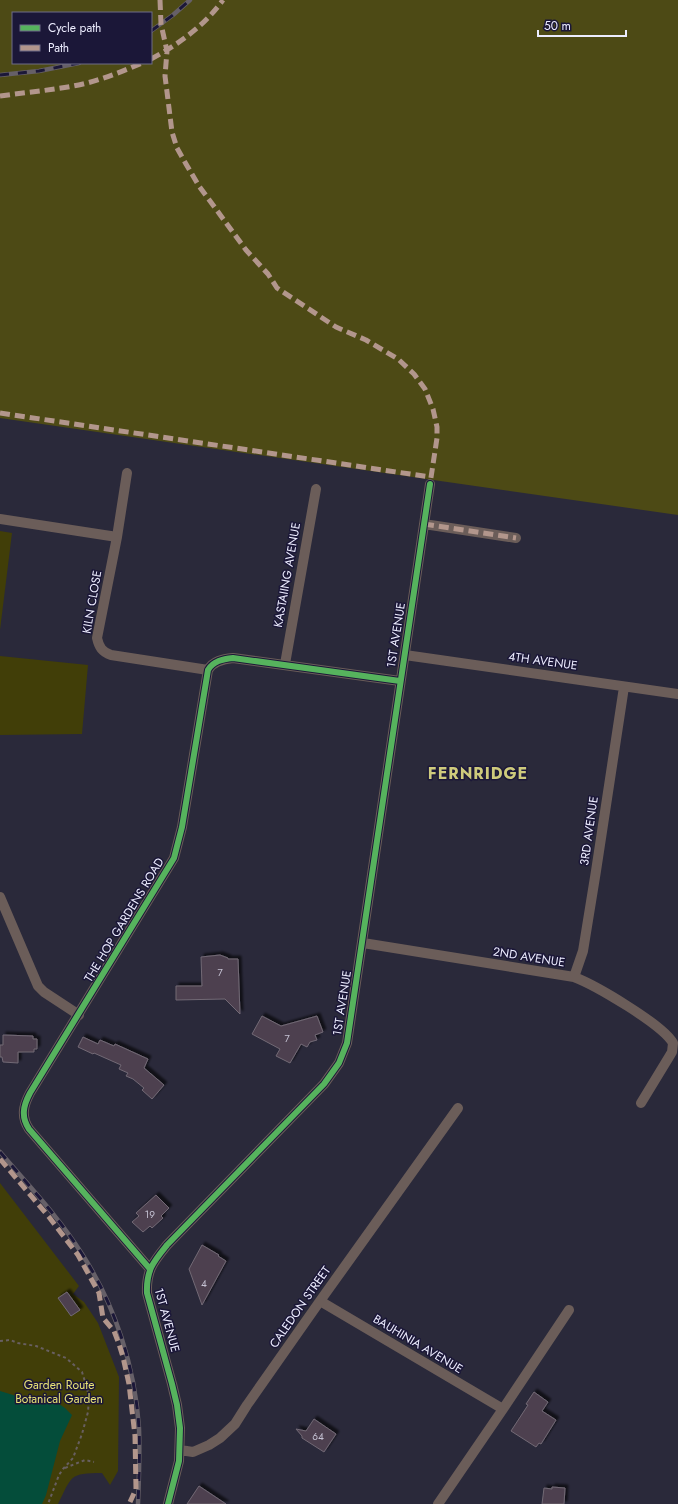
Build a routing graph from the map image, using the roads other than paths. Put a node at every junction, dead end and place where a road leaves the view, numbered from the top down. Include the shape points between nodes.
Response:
1 (127, 473) dead end
2 (430, 484) dead end
3 (316, 489) dead end
4 (0, 519) edge
5 (424, 524) junction
6 (117, 537) junction
7 (516, 538) dead end
8 (405, 655) junction
9 (285, 664) junction
10 (208, 670) junction
11 (400, 681) junction
12 (624, 687) junction
13 (678, 694) edge
14 (0, 897) edge
15 (363, 943) junction
16 (574, 977) junction
17 (79, 1015) junction
18 (641, 1103) dead end
19 (458, 1108) dead end
20 (150, 1269) junction
21 (320, 1301) junction
22 (569, 1310) dead end
23 (503, 1409) junction
24 (180, 1450) junction
25 (168, 1504) edge
26 (438, 1504) edge

1 - 6 street, KILN CLOSE
2 - 5 street, 1ST AVENUE
3 - 9 street, KASTAIING AVENUE
4 - 6 street
5 - 7 street
5 - 8 street, 1ST AVENUE
6 - 10 street, KILN CLOSE via 97,638 102,650 111,655
8 - 11 street, 1ST AVENUE
8 - 12 street, 4TH AVENUE
9 - 10 street via 233,658 218,661
9 - 11 street
10 - 17 street, THE HOP GARDENS ROAD via 182,827 174,858
11 - 15 street, 1ST AVENUE
12 - 13 street, 4TH AVENUE
12 - 16 street, 3RD AVENUE via 583,951
14 - 17 street via 38,986
15 - 16 street, 2ND AVENUE
15 - 20 street, 1ST AVENUE via 347,1043 334,1072 167,1245
16 - 18 street, 2ND AVENUE via 630,1008 658,1028 672,1043 672,1052
17 - 20 street, THE HOP GARDENS ROAD via 26,1100 25,1122
19 - 21 street, CALEDON STREET
20 - 24 street, 1ST AVENUE via 146,1282 147,1293 177,1405
21 - 23 street, BAUHINIA AVENUE
21 - 24 street, CALEDON STREET via 235,1424 209,1445 193,1452
22 - 23 street
23 - 26 street
24 - 25 street

